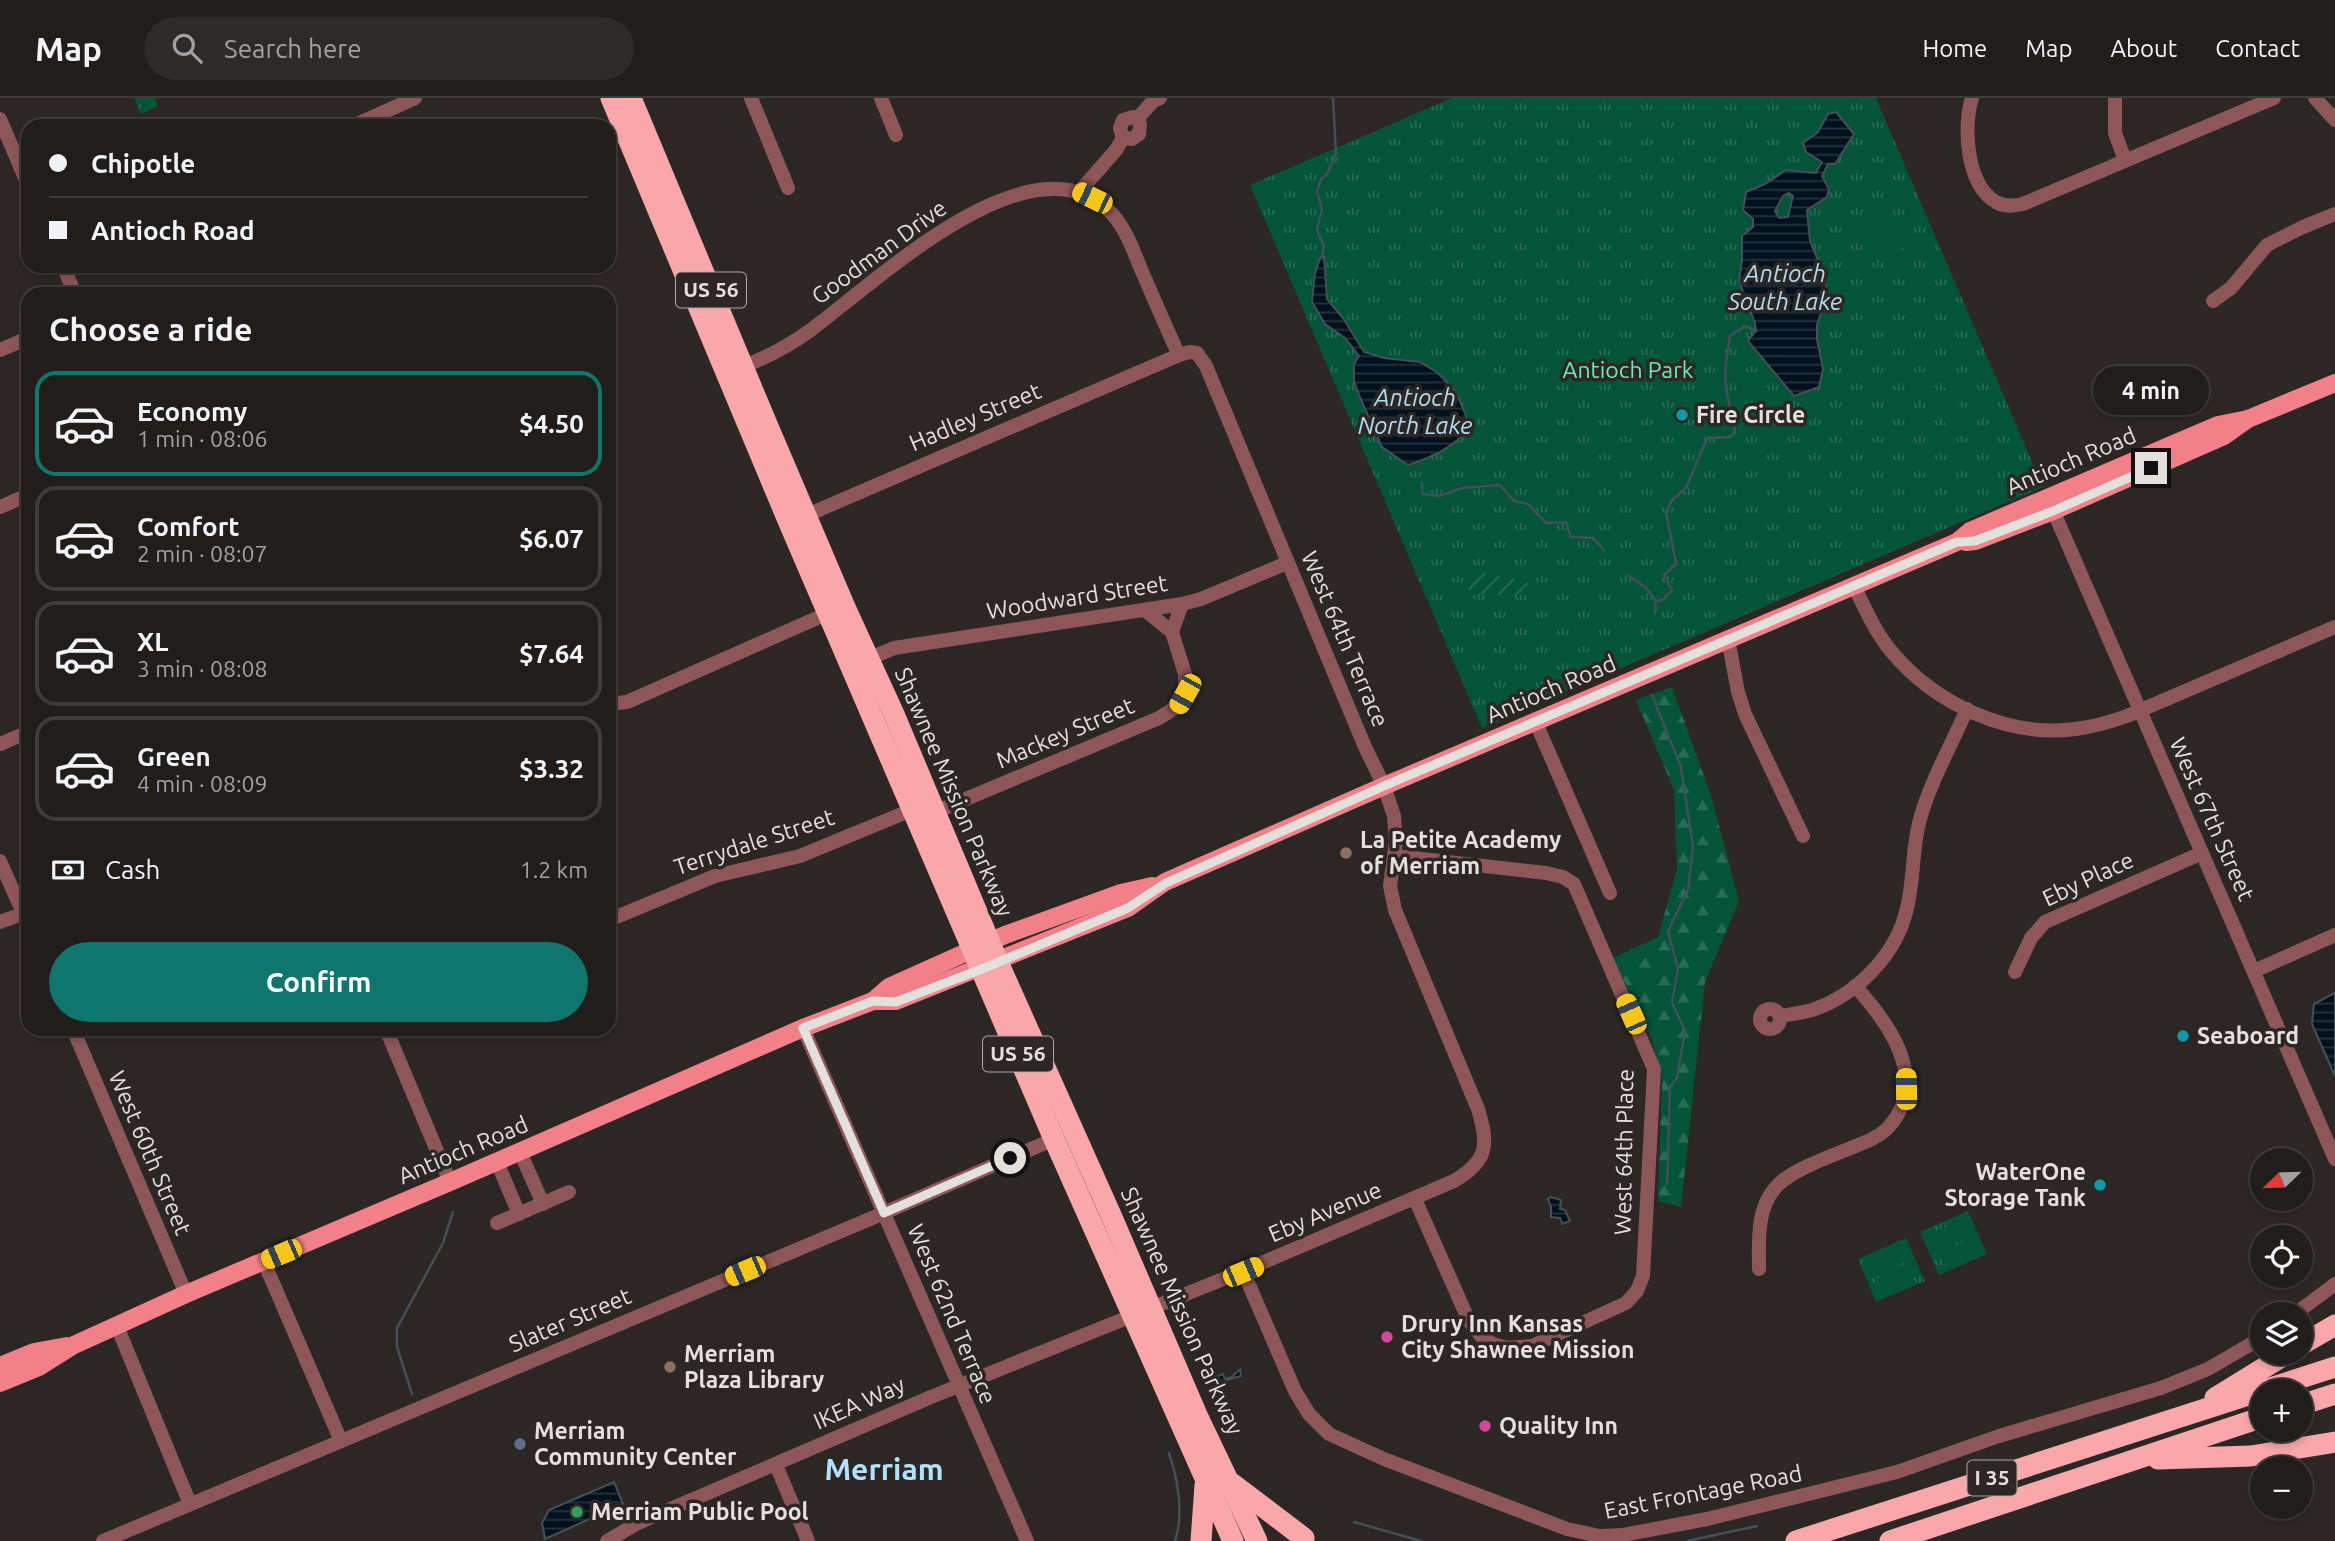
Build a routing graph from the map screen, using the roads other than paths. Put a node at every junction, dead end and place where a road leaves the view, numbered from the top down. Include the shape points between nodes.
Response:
1 (415, 98) edge
2 (611, 98) edge
3 (631, 98) edge
4 (751, 98) edge
5 (881, 98) edge
6 (1160, 98) edge
7 (1972, 98) edge
8 (2115, 98) edge
9 (2274, 98) edge
10 (2315, 98) edge
11 (0, 119) edge
12 (368, 119) edge
13 (2335, 120) edge
14 (896, 135) dead end
15 (2125, 160) junction
16 (21, 168) edge
17 (788, 188) dead end
18 (1079, 192) junction
19 (2335, 214) edge
20 (2213, 301) dead end
21 (21, 341) edge
22 (0, 350) edge
23 (1179, 355) junction
24 (735, 370) junction
25 (2335, 383) edge
26 (21, 498) edge
27 (2050, 504) junction
28 (0, 507) edge
29 (798, 520) junction
30 (1287, 563) junction
31 (1854, 586) junction
32 (1182, 604) junction
33 (837, 610) junction
34 (1146, 611) junction
35 (2335, 627) edge
36 (1172, 632) junction
37 (1728, 639) junction
38 (868, 659) junction
39 (616, 704) edge
40 (1968, 709) junction
41 (2140, 710) junction
42 (1536, 723) junction
43 (21, 735) edge
44 (0, 744) edge
45 (1384, 786) junction
46 (914, 809) junction
47 (936, 812) junction
48 (1803, 836) dead end
49 (2202, 853) junction
50 (1395, 856) junction
51 (0, 861) edge
52 (1610, 893) dead end
53 (21, 905) edge
54 (616, 917) edge
55 (21, 918) edge
56 (0, 922) edge
57 (2335, 935) edge
58 (986, 956) junction
59 (2254, 971) junction
60 (2015, 972) dead end
61 (1856, 985) junction
62 (1780, 1016) dead end
63 (803, 1028) junction
64 (76, 1036) edge
65 (389, 1036) edge
66 (1054, 1139) junction
67 (520, 1152) junction
68 (1483, 1152) joint
69 (2335, 1159) edge
70 (498, 1162) junction
71 (450, 1182) junction
72 (1098, 1187) junction
73 (569, 1192) dead end
74 (1415, 1199) junction
75 (543, 1204) junction
76 (884, 1213) junction
77 (519, 1214) junction
78 (497, 1223) dead end
79 (264, 1262) junction
80 (1759, 1269) dead end
81 (1243, 1272) junction
82 (2335, 1284) edge
83 (186, 1294) junction
84 (2311, 1302) edge
85 (1142, 1311) junction
86 (2335, 1325) edge
87 (117, 1326) junction
88 (2313, 1338) edge
89 (74, 1345) junction
90 (2250, 1345) edge
91 (2269, 1365) edge
92 (0, 1366) edge
93 (2335, 1367) edge
94 (0, 1383) edge
95 (959, 1386) junction
96 (2335, 1394) edge
97 (2313, 1401) edge
98 (2188, 1415) junction
99 (2250, 1421) edge
100 (341, 1441) junction
101 (2335, 1442) edge
102 (2132, 1460) junction
103 (776, 1465) junction
104 (1206, 1480) junction
105 (1229, 1481) junction
106 (190, 1504) junction
107 (125, 1537) edge
108 (1310, 1540) edge
109 (103, 1541) edge
110 (607, 1541) edge
111 (808, 1541) edge
112 (1027, 1541) edge
113 (1201, 1541) edge
114 (1233, 1541) edge
115 (1257, 1541) edge
116 (1268, 1541) edge
117 (1796, 1541) edge
118 (1890, 1541) edge

1 - 12 street
2 - 24 highway, Shawnee Mission Parkway / US 56
3 - 24 highway, Shawnee Mission Parkway / US 56
4 - 17 street
5 - 14 street
6 - 18 street via 1138,118 1123,120 1123,138 1116,150
7 - 15 street via 1967,124 1969,152 1981,186 1998,203 2023,204
8 - 15 street via 2115,133
9 - 15 street
10 - 13 street
11 - 16 street
18 - 23 street via 1107,208 1121,225
18 - 24 street, Goodman Drive via 1038,188 978,211 927,241 805,334
19 - 20 street via 2267,245 2231,288
21 - 22 street
23 - 29 street, Hadley Street
23 - 30 street, West 64th Terrace via 1197,353 1206,366
24 - 29 highway, Shawnee Mission Parkway / US 56
25 - 27 main road, Antioch Road via 2248,419 2224,436
26 - 28 street
27 - 31 main road, Antioch Road via 1975,541 1957,542
27 - 41 street, West 67th Street
29 - 33 highway, Shawnee Mission Parkway / US 56
30 - 32 street, Woodward Street
30 - 45 street, West 64th Terrace
31 - 37 main road, Antioch Road
31 - 40 street via 1876,630 1909,671
32 - 34 street, Woodward Street
32 - 36 street
33 - 38 highway, Shawnee Mission Parkway / US 56
33 - 39 street
33 - 46 highway, Shawnee Mission Parkway / US 56
34 - 36 street
34 - 38 street, Woodward Street via 894,648
35 - 41 street
36 - 47 street, Mackey Street via 1186,684 1178,706
37 - 42 main road, Antioch Road
37 - 48 street via 1745,714
38 - 47 highway, Shawnee Mission Parkway / US 56
40 - 41 street via 2011,726 2055,730 2097,726
40 - 61 street via 1919,822 1900,929 1880,962
41 - 49 street, West 67th Street
42 - 45 main road, Antioch Road
42 - 52 street
43 - 44 street
45 - 50 street, West 64th Terrace via 1394,816
45 - 58 main road, Antioch Road via 1166,883 1128,908
46 - 54 street, Terrydale Street via 800,856 715,876
46 - 58 highway, Shawnee Mission Parkway / US 56
47 - 58 highway, Shawnee Mission Parkway / US 56
49 - 59 street, West 67th Street
49 - 60 street, Eby Place via 2045,922 2031,937
50 - 68 street, West 64th Terrace via 1390,886 1395,910 1478,1109 1486,1138
50 - 74 street, West 64th Place via 1546,873 1574,884 1654,1069 1643,1276 1637,1291 1617,1308 1532,1346 1493,1344 1469,1321
51 - 53 street
55 - 56 street
57 - 59 street
58 - 63 main road, Antioch Road via 896,1002 873,1001
58 - 66 highway, Shawnee Mission Parkway / US 56
58 - 72 highway, Shawnee Mission Parkway / US 56
59 - 69 street, West 67th Street
61 - 62 street via 1812,1010
61 - 80 street via 1892,1034 1903,1059 1906,1089 1902,1108 1883,1133 1786,1177 1775,1188 1762,1213
63 - 67 main road, Antioch Road
63 - 76 street, West 62nd Terrace
64 - 83 street, West 60th Street
65 - 71 street
66 - 72 highway via 1063,1143
66 - 76 street, Slater Street
66 - 85 highway, Shawnee Mission Parkway / US 56
67 - 70 main road, Antioch Road
67 - 75 street
68 - 74 street, Eby Avenue via 1473,1170
70 - 71 main road, Antioch Road
70 - 77 street
71 - 79 main road, Antioch Road
72 - 85 highway, Shawnee Mission Parkway / US 56
73 - 75 street
74 - 81 street, Eby Avenue
75 - 77 street
76 - 95 street, West 62nd Terrace
76 - 100 street, Slater Street
77 - 78 street
79 - 83 main road, Antioch Road
79 - 100 street
81 - 85 street, Eby Avenue
81 - 90 street, East Frontage Road via 1295,1391 1329,1434 1567,1530 1600,1536 1707,1519 1897,1472 2161,1388 2208,1369
82 - 84 street
83 - 87 main road, Antioch Road
85 - 95 street, IKEA Way
85 - 104 highway, Shawnee Mission Parkway / US 56
85 - 105 highway, Shawnee Mission Parkway / US 56
86 - 88 highway
87 - 89 main road, Antioch Road
87 - 106 street
89 - 92 main road, Antioch Road via 34,1352
89 - 94 main road, Antioch Road via 39,1367
91 - 98 highway
93 - 98 highway, I 35
95 - 103 street, IKEA Way
95 - 112 street, West 62nd Terrace
96 - 97 highway
98 - 117 highway, I 35
99 - 102 highway, I 35
100 - 106 street, Slater Street
101 - 102 highway via 2250,1456
102 - 118 highway, I 35
103 - 110 street, IKEA Way via 638,1523
103 - 111 street
104 - 113 highway
104 - 114 highway, Shawnee Mission Parkway / US 56
105 - 108 highway, US 56
105 - 115 highway, Shawnee Mission Parkway
106 - 107 street, Slater Street
107 - 109 street, Slater Street
108 - 116 highway via 1278,1537

